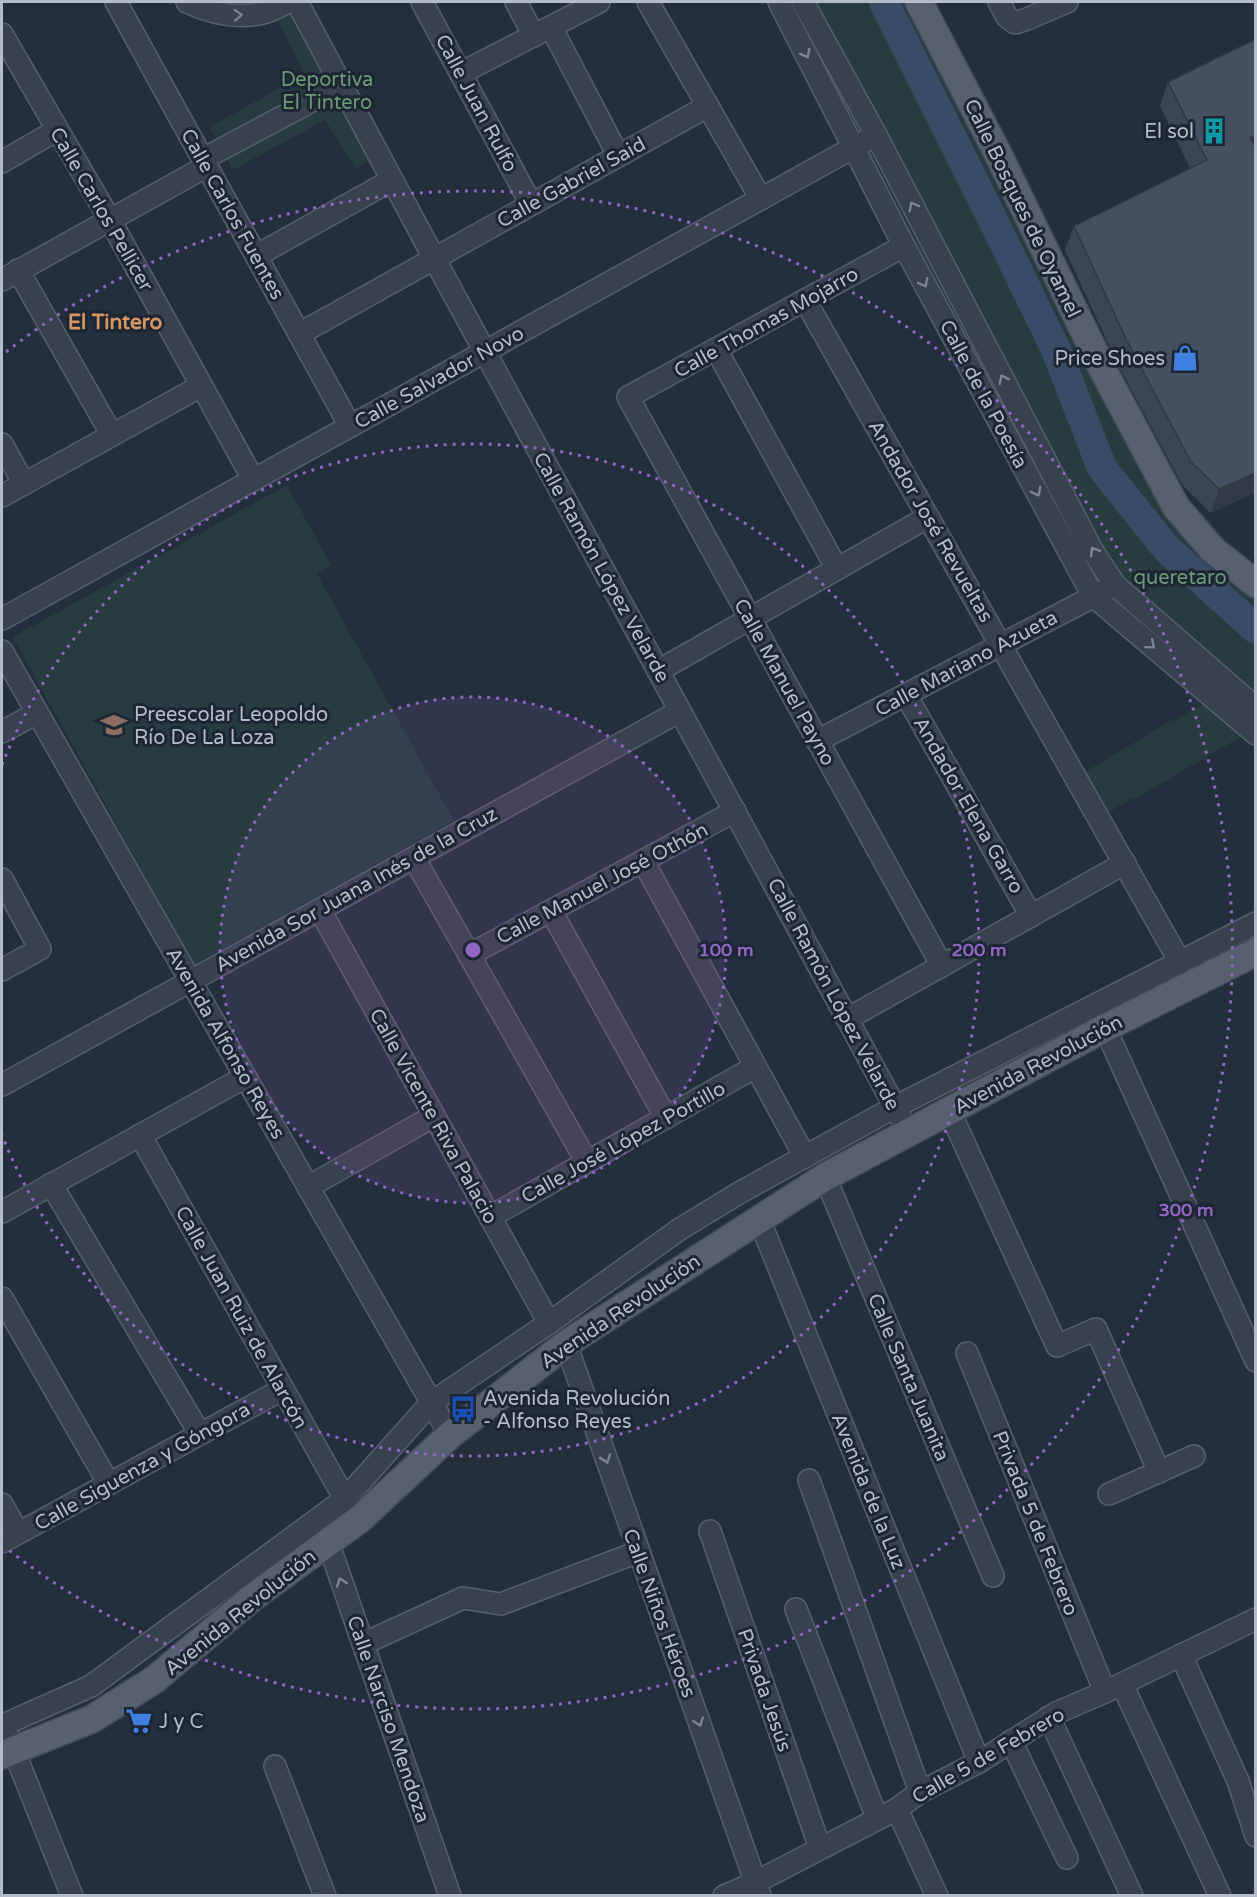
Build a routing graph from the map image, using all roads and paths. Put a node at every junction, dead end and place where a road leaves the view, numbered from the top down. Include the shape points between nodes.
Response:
1 (116, 2) edge
2 (187, 2) edge
3 (289, 2) edge
4 (297, 2) edge
5 (422, 2) edge
6 (516, 2) edge
7 (599, 2) edge
8 (648, 2) edge
9 (779, 2) edge
10 (803, 2) edge
11 (919, 2) edge
12 (999, 2) edge
13 (1067, 2) edge
14 (542, 32) junction
15 (2, 34) edge
16 (461, 73) junction
17 (342, 85) junction
18 (708, 106) junction
19 (57, 130) junction
20 (876, 135) junction
21 (854, 147) junction
22 (618, 155) junction
23 (2, 162) edge
24 (205, 163) junction
25 (392, 180) junction
26 (761, 199) junction
27 (531, 204) junction
28 (110, 220) junction
29 (904, 246) junction
30 (256, 256) junction
31 (434, 258) junction
32 (10, 275) edge
33 (806, 300) junction
34 (299, 334) junction
35 (716, 349) junction
36 (485, 352) junction
37 (201, 386) junction
38 (628, 397) joint
39 (350, 426) junction
40 (112, 435) junction
41 (2, 444) edge
42 (254, 479) junction
43 (24, 484) junction
44 (2, 496) edge
45 (928, 517) junction
46 (837, 569) junction
47 (1256, 584) edge
48 (1115, 585) junction
49 (1093, 596) junction
50 (2, 619) edge
51 (750, 619) junction
52 (1001, 645) junction
53 (2, 651) edge
54 (658, 671) junction
55 (906, 694) junction
56 (1256, 708) edge
57 (680, 711) junction
58 (37, 713) junction
59 (2, 732) edge
60 (1256, 734) edge
61 (817, 741) junction
62 (735, 811) junction
63 (414, 858) junction
64 (642, 861) junction
65 (1125, 863) junction
66 (2, 879) edge
67 (320, 910) junction
68 (550, 911) junction
69 (1031, 916) junction
70 (1256, 923) edge
71 (1256, 952) edge
72 (469, 955) junction
73 (1180, 962) junction
74 (942, 966) junction
75 (2, 970) edge
76 (190, 981) junction
77 (847, 1019) junction
78 (1105, 1028) junction
79 (755, 1068) junction
80 (245, 1077) junction
81 (2, 1085) edge
82 (895, 1107) junction
83 (949, 1110) junction
84 (434, 1116) junction
85 (666, 1118) junction
86 (908, 1132) junction
87 (140, 1135) junction
88 (805, 1157) junction
89 (587, 1162) junction
90 (825, 1177) junction
91 (51, 1185) junction
92 (308, 1187) junction
93 (2, 1212) edge
94 (490, 1217) junction
95 (759, 1219) junction
96 (2, 1298) edge
97 (549, 1323) junction
98 (566, 1344) junction
99 (968, 1353) dead end
100 (1256, 1361) edge
101 (283, 1389) junction
102 (431, 1403) junction
103 (200, 1434) junction
104 (450, 1435) junction
105 (1194, 1456) dead end
106 (1159, 1472) junction
107 (809, 1480) dead end
108 (110, 1484) junction
109 (1109, 1494) dead end
110 (345, 1499) junction
111 (2, 1504) edge
112 (710, 1531) dead end
113 (10, 1538) edge
114 (328, 1542) junction
115 (638, 1552) junction
116 (993, 1576) dead end
117 (796, 1609) dead end
118 (1256, 1619) edge
119 (363, 1644) junction
120 (1181, 1655) junction
121 (1113, 1688) junction
122 (1049, 1717) junction
123 (2, 1723) edge
124 (1011, 1741) junction
125 (8, 1753) edge
126 (979, 1762) junction
127 (275, 1766) dead end
128 (920, 1792) junction
129 (897, 1809) junction
130 (877, 1818) junction
131 (1256, 1836) edge
132 (820, 1848) junction
133 (1067, 1858) dead end
134 (758, 1889) edge
135 (72, 1896) edge
136 (325, 1896) edge
137 (450, 1896) edge
138 (724, 1896) edge
139 (937, 1896) edge
140 (1132, 1896) edge
141 (1220, 1896) edge

1 - 24 street, Calle Carlos Fuentes
2 -> 3 street via 229,16 263,13
4 - 17 street, Calle Ramón López Velarde
5 - 16 street, Calle Juan Rulfo
6 - 14 street
7 - 14 street
8 - 18 street
9 -> 21 street, Calle de la Poesía
10 - 20 street, Calle de la Poesía
11 - 47 main road, Calle Bosques de Oyamel via 1176,507 1213,550
12 - 13 street via 1007,17 1015,22
14 - 16 street
14 - 22 street
15 - 19 street, Calle Carlos Pellicer
16 - 27 street, Calle Juan Rulfo
17 - 24 street
17 - 25 street, Calle Ramón López Velarde
18 - 22 street, Calle Gabriel Said
18 - 26 street
19 - 23 street
19 - 28 street, Calle Carlos Pellicer
20 - 21 street, Calle Salvador Novo
48 -> 20 street, Calle de la Poesía via 1092,550
21 - 26 street, Calle Salvador Novo
21 - 29 street, Calle de la Poesía
22 - 27 street, Calle Gabriel Said
24 - 28 street
24 - 30 street, Calle Carlos Fuentes
25 - 30 street
25 - 31 street, Calle Ramón López Velarde
26 - 36 street, Calle Salvador Novo
27 - 31 street, Calle Gabriel Said
28 - 32 street
28 - 37 street, Calle Carlos Pellicer
29 - 33 street, Calle Thomas Mojarro
29 -> 49 street, Calle de la Poesía
30 - 34 street, Calle Carlos Fuentes
31 - 34 street, Calle Gabriel Said
31 - 36 street, Calle Ramón López Velarde
32 - 40 street
33 - 35 street, Calle Thomas Mojarro
33 - 45 street, Andador José Revueltas
34 - 39 street, Calle Carlos Fuentes
35 - 38 street, Calle Thomas Mojarro
35 - 46 street
36 - 39 street, Calle Salvador Novo
36 - 54 street, Calle Ramón López Velarde
37 - 40 street
37 - 42 street, Calle Carlos Pellicer
38 - 51 street, Calle Manuel Payno
39 - 42 street, Calle Salvador Novo
40 - 43 street
41 - 43 street
42 - 50 street, Calle Salvador Novo
43 - 44 street
45 - 46 street
45 - 52 street, Andador José Revueltas
46 - 51 street
48 - 49 street, Calle Mariano Azueta
48 - 56 street, Calle de la Poesía
49 - 52 street, Calle Mariano Azueta
49 -> 60 street, Calle de la Poesía
51 - 54 street
51 - 61 street, Calle Manuel Payno
52 - 55 street, Calle Mariano Azueta
52 - 65 street, Andador José Revueltas
53 - 58 street, Avenida Alfonso Reyes
54 - 57 street, Calle Ramón López Velarde
55 - 61 street, Calle Mariano Azueta
55 - 69 street, Andador Elena Garro
57 - 62 street, Calle Ramón López Velarde
57 - 63 street, Avenida Sor Juana Inés de la Cruz
58 - 59 street
58 - 76 street, Avenida Alfonso Reyes
61 - 74 street, Calle Manuel Payno
62 - 64 street, Calle Manuel José Othón
62 - 77 street, Calle Ramón López Velarde
63 - 67 street, Avenida Sor Juana Inés de la Cruz
63 - 72 street
64 - 68 street, Calle Manuel José Othón
64 - 79 street
65 - 69 street
65 - 73 street, Andador José Revueltas
66 - 75 street via 40,949
67 - 76 street, Avenida Sor Juana Inés de la Cruz
67 - 84 street, Calle Vicente Riva Palacio
68 - 72 street, Calle Manuel José Othón
68 - 85 street
69 - 74 street
70 - 73 street, Avenida Revolución
71 - 78 main road, Avenida Revolución
72 - 89 street
73 - 82 street, Avenida Revolución
74 - 77 street
76 - 80 street, Avenida Alfonso Reyes
76 - 81 street, Avenida Sor Juana Inés de la Cruz
77 - 82 street, Calle Ramón López Velarde
78 - 83 main road, Avenida Revolución
78 - 100 street
79 - 85 street, Calle José López Portillo
79 - 88 street
80 - 87 street
80 - 92 street, Avenida Alfonso Reyes
82 - 86 street, Calle Ramón López Velarde
82 - 88 street, Avenida Revolución
83 - 86 main road, Avenida Revolución
83 - 106 street via 1057,1346 1096,1329
84 - 92 street
84 - 94 street, Calle Vicente Riva Palacio
85 - 89 street, Calle José López Portillo
86 - 90 main road, Avenida Revolución
87 - 91 street
87 - 101 street, Calle Juan Ruiz de Alarcón
88 - 97 street, Avenida Revolución via 680,1229
89 - 94 street, Calle José López Portillo
90 - 95 main road, Avenida Revolución
90 - 116 street, Calle Santa Juanita
91 - 93 street
91 - 103 street
92 - 102 street, Avenida Alfonso Reyes
94 - 97 street, Calle Vicente Riva Palacio
95 - 98 main road, Avenida Revolución
95 - 126 street, Avenida de la Luz
96 - 108 street
97 - 102 street, Avenida Revolución
98 - 104 main road, Avenida Revolución
98 -> 115 street, Calle Niños Héroes
99 - 121 street, Privada 5 de Febrero
101 - 103 street, Calle Siguenza y Góngora
101 - 110 street, Calle Juan Ruiz de Alarcón
102 - 104 street, Avenida Alfonso Reyes
102 - 110 street, Avenida Revolución
103 - 108 street, Calle Siguenza y Góngora
104 - 114 main road, Avenida Revolución via 360,1518
105 - 106 street
106 - 109 street
107 - 128 street
108 - 113 street, Calle Siguenza y Góngora
110 - 123 street, Avenida Revolución via 91,1686
111 - 113 street
112 - 132 street, Privada Jesús
119 -> 114 street, Calle Narciso Mendoza
114 - 125 main road, Avenida Revolución via 252,1598 154,1680 92,1719
115 - 119 street via 501,1604 463,1598
115 -> 134 street, Calle Niños Héroes
117 - 130 street
118 - 120 street, Calle 5 de Febrero
119 - 137 street, Calle Narciso Mendoza
120 - 121 street, Calle 5 de Febrero
120 - 131 street via 1238,1781
121 - 122 street, Calle 5 de Febrero
121 - 141 street, Privada 5 de Febrero
122 - 124 street, Calle 5 de Febrero
122 - 140 street
123 - 125 street
124 - 126 street, Calle 5 de Febrero
124 - 133 street
125 - 135 street
126 - 128 street, Calle 5 de Febrero
127 - 136 street
128 - 129 street, Calle 5 de Febrero
129 - 130 street, Calle 5 de Febrero
129 - 139 street
130 - 132 street, Calle 5 de Febrero
132 - 134 street, Calle 5 de Febrero
134 - 138 street, Calle 5 de Febrero

